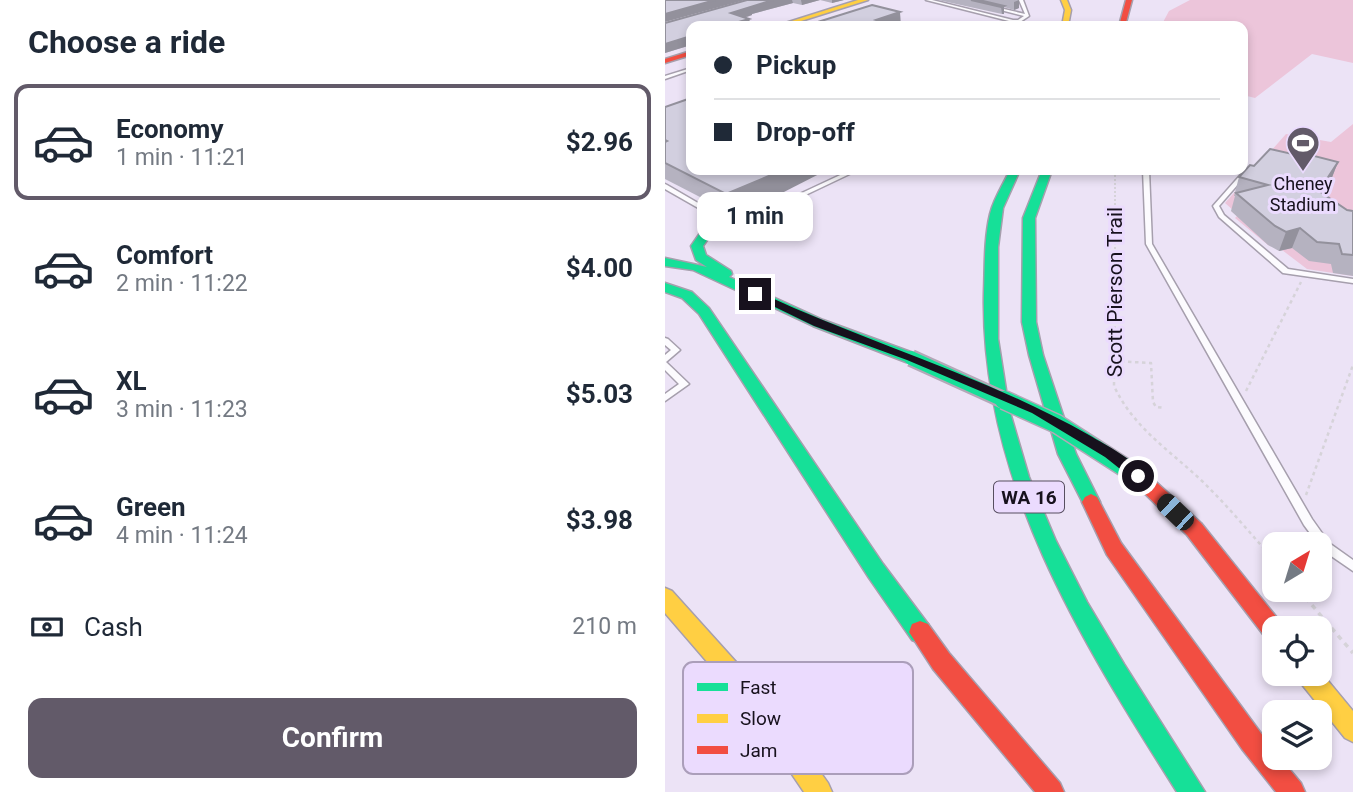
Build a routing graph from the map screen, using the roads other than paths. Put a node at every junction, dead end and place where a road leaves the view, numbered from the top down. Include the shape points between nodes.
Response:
1 (865, 0) edge
2 (928, 0) edge
3 (1066, 0) edge
4 (1129, 0) edge
5 (1022, 2) edge
6 (1015, 3) dead end
7 (988, 6) edge
8 (1027, 16) junction
9 (797, 21) edge
10 (1066, 21) edge
11 (1123, 21) edge
12 (686, 55) edge
13 (665, 61) edge
14 (686, 71) edge
15 (665, 78) edge
16 (845, 175) edge
17 (1013, 175) edge
18 (1046, 175) edge
19 (1146, 175) edge
20 (1243, 175) edge
21 (665, 186) edge
22 (728, 223) junction
23 (665, 262) edge
24 (1353, 281) edge
25 (734, 284) junction
26 (665, 287) edge
27 (665, 341) edge
28 (665, 363) edge
29 (665, 398) edge
30 (1353, 566) edge
31 (665, 598) edge
32 (1262, 616) edge
33 (721, 662) edge
34 (1318, 686) edge
35 (1353, 730) edge
36 (806, 774) edge
37 (819, 792) edge
38 (1051, 792) edge
39 (1192, 792) edge
40 (1292, 792) edge

1 - 9 main road
2 - 8 lane via 1013,21
3 - 10 main road
4 - 11 main road
5 - 6 lane
5 - 8 lane
7 - 8 lane
12 - 13 main road
14 - 15 lane
16 - 22 lane
17 - 39 main road, WA 16 via 995,217 986,320 1006,435 1061,574 1117,677
18 - 40 main road, WA 16 via 1029,218 1029,321 1067,454 1121,559 1249,741
19 - 30 lane via 1149,244 1295,502 1325,546
20 - 24 lane via 1216,206 1221,216 1286,271
21 - 22 lane
22 - 25 main road via 704,236 696,252
23 - 25 main road via 696,267
25 - 32 main road, bridge via 818,323 1036,410 1109,453 1194,529
26 - 38 main road via 682,291 704,311 876,571 941,661
27 - 28 lane via 676,350
28 - 29 lane via 685,383
31 - 33 main road
34 - 35 main road
36 - 37 main road

